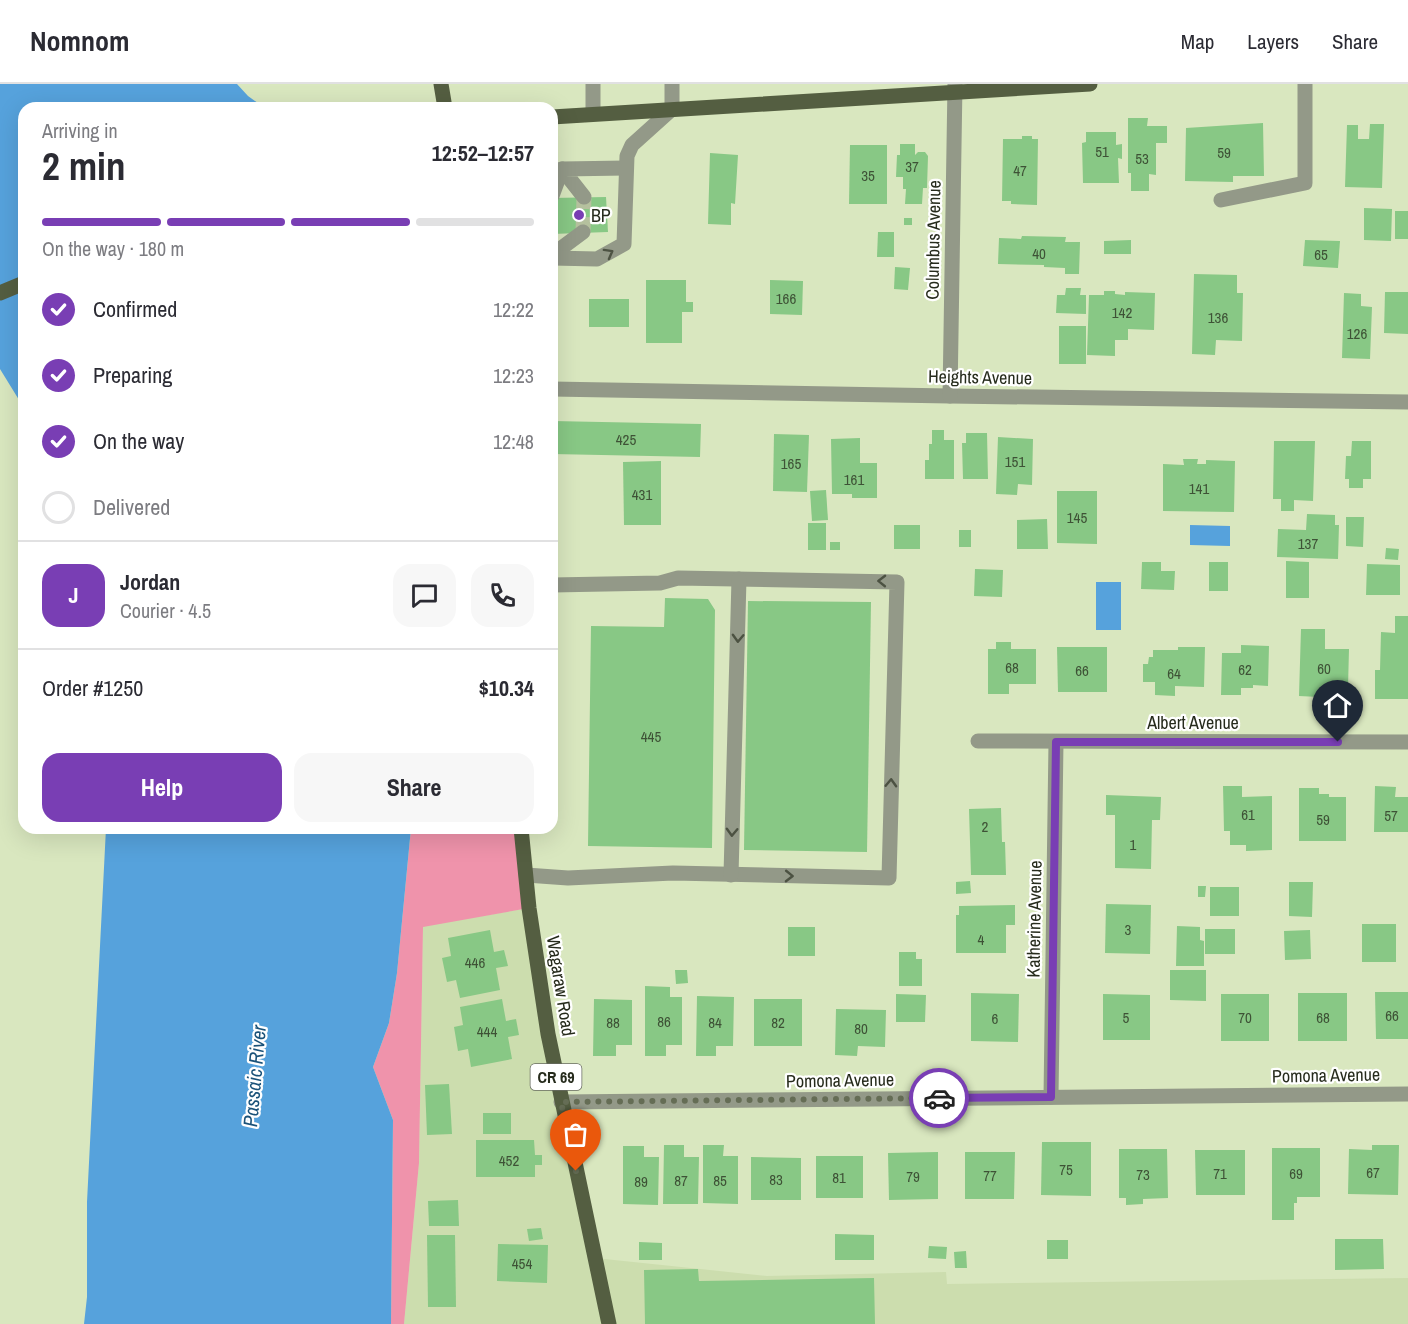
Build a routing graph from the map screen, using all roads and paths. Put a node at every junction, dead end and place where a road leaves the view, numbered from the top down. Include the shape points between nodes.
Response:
1 (441, 84) edge
2 (593, 84) edge
3 (672, 84) edge
4 (1090, 84) edge
5 (1305, 84) edge
6 (955, 88) edge
7 (444, 102) edge
8 (672, 109) junction
9 (593, 114) junction
10 (558, 117) edge
11 (626, 168) junction
12 (558, 173) edge
13 (558, 174) edge
14 (584, 198) dead end
15 (1221, 200) dead end
16 (583, 232) dead end
17 (558, 251) edge
18 (558, 256) edge
19 (18, 286) edge
20 (0, 293) edge
21 (558, 389) edge
22 (950, 396) junction
23 (1408, 402) edge
24 (739, 579) junction
25 (558, 585) edge
26 (978, 741) dead end
27 (1056, 742) junction
28 (1408, 742) edge
29 (522, 834) edge
30 (730, 874) junction
31 (525, 875) junction
32 (1408, 1094) edge
33 (1051, 1097) junction
34 (561, 1102) junction
35 (609, 1324) edge

1 - 7 main road
2 - 9 street
3 - 8 street
4 - 6 main road
5 - 15 street via 1305,183
6 - 8 main road
6 - 22 street, Columbus Avenue
8 - 9 main road
8 - 11 street via 632,145
9 - 10 main road
11 - 12 street
18 -> 11 street via 597,259 624,244
13 - 14 street
16 - 17 street
19 - 20 main road
21 - 22 street, Heights Avenue
22 - 23 street, Heights Avenue
24 - 25 street
24 -> 30 street
30 -> 24 street via 889,878 897,582
26 - 27 street, Albert Avenue
27 - 28 street, Albert Avenue
27 - 33 street, Katherine Avenue
29 - 31 main road, Wagaraw Road / CR 69
30 - 31 street via 568,878
31 - 34 main road, Wagaraw Road / CR 69
32 - 33 street, Pomona Avenue
33 - 34 street, Pomona Avenue
34 - 35 main road, Wagaraw Road / CR 69

